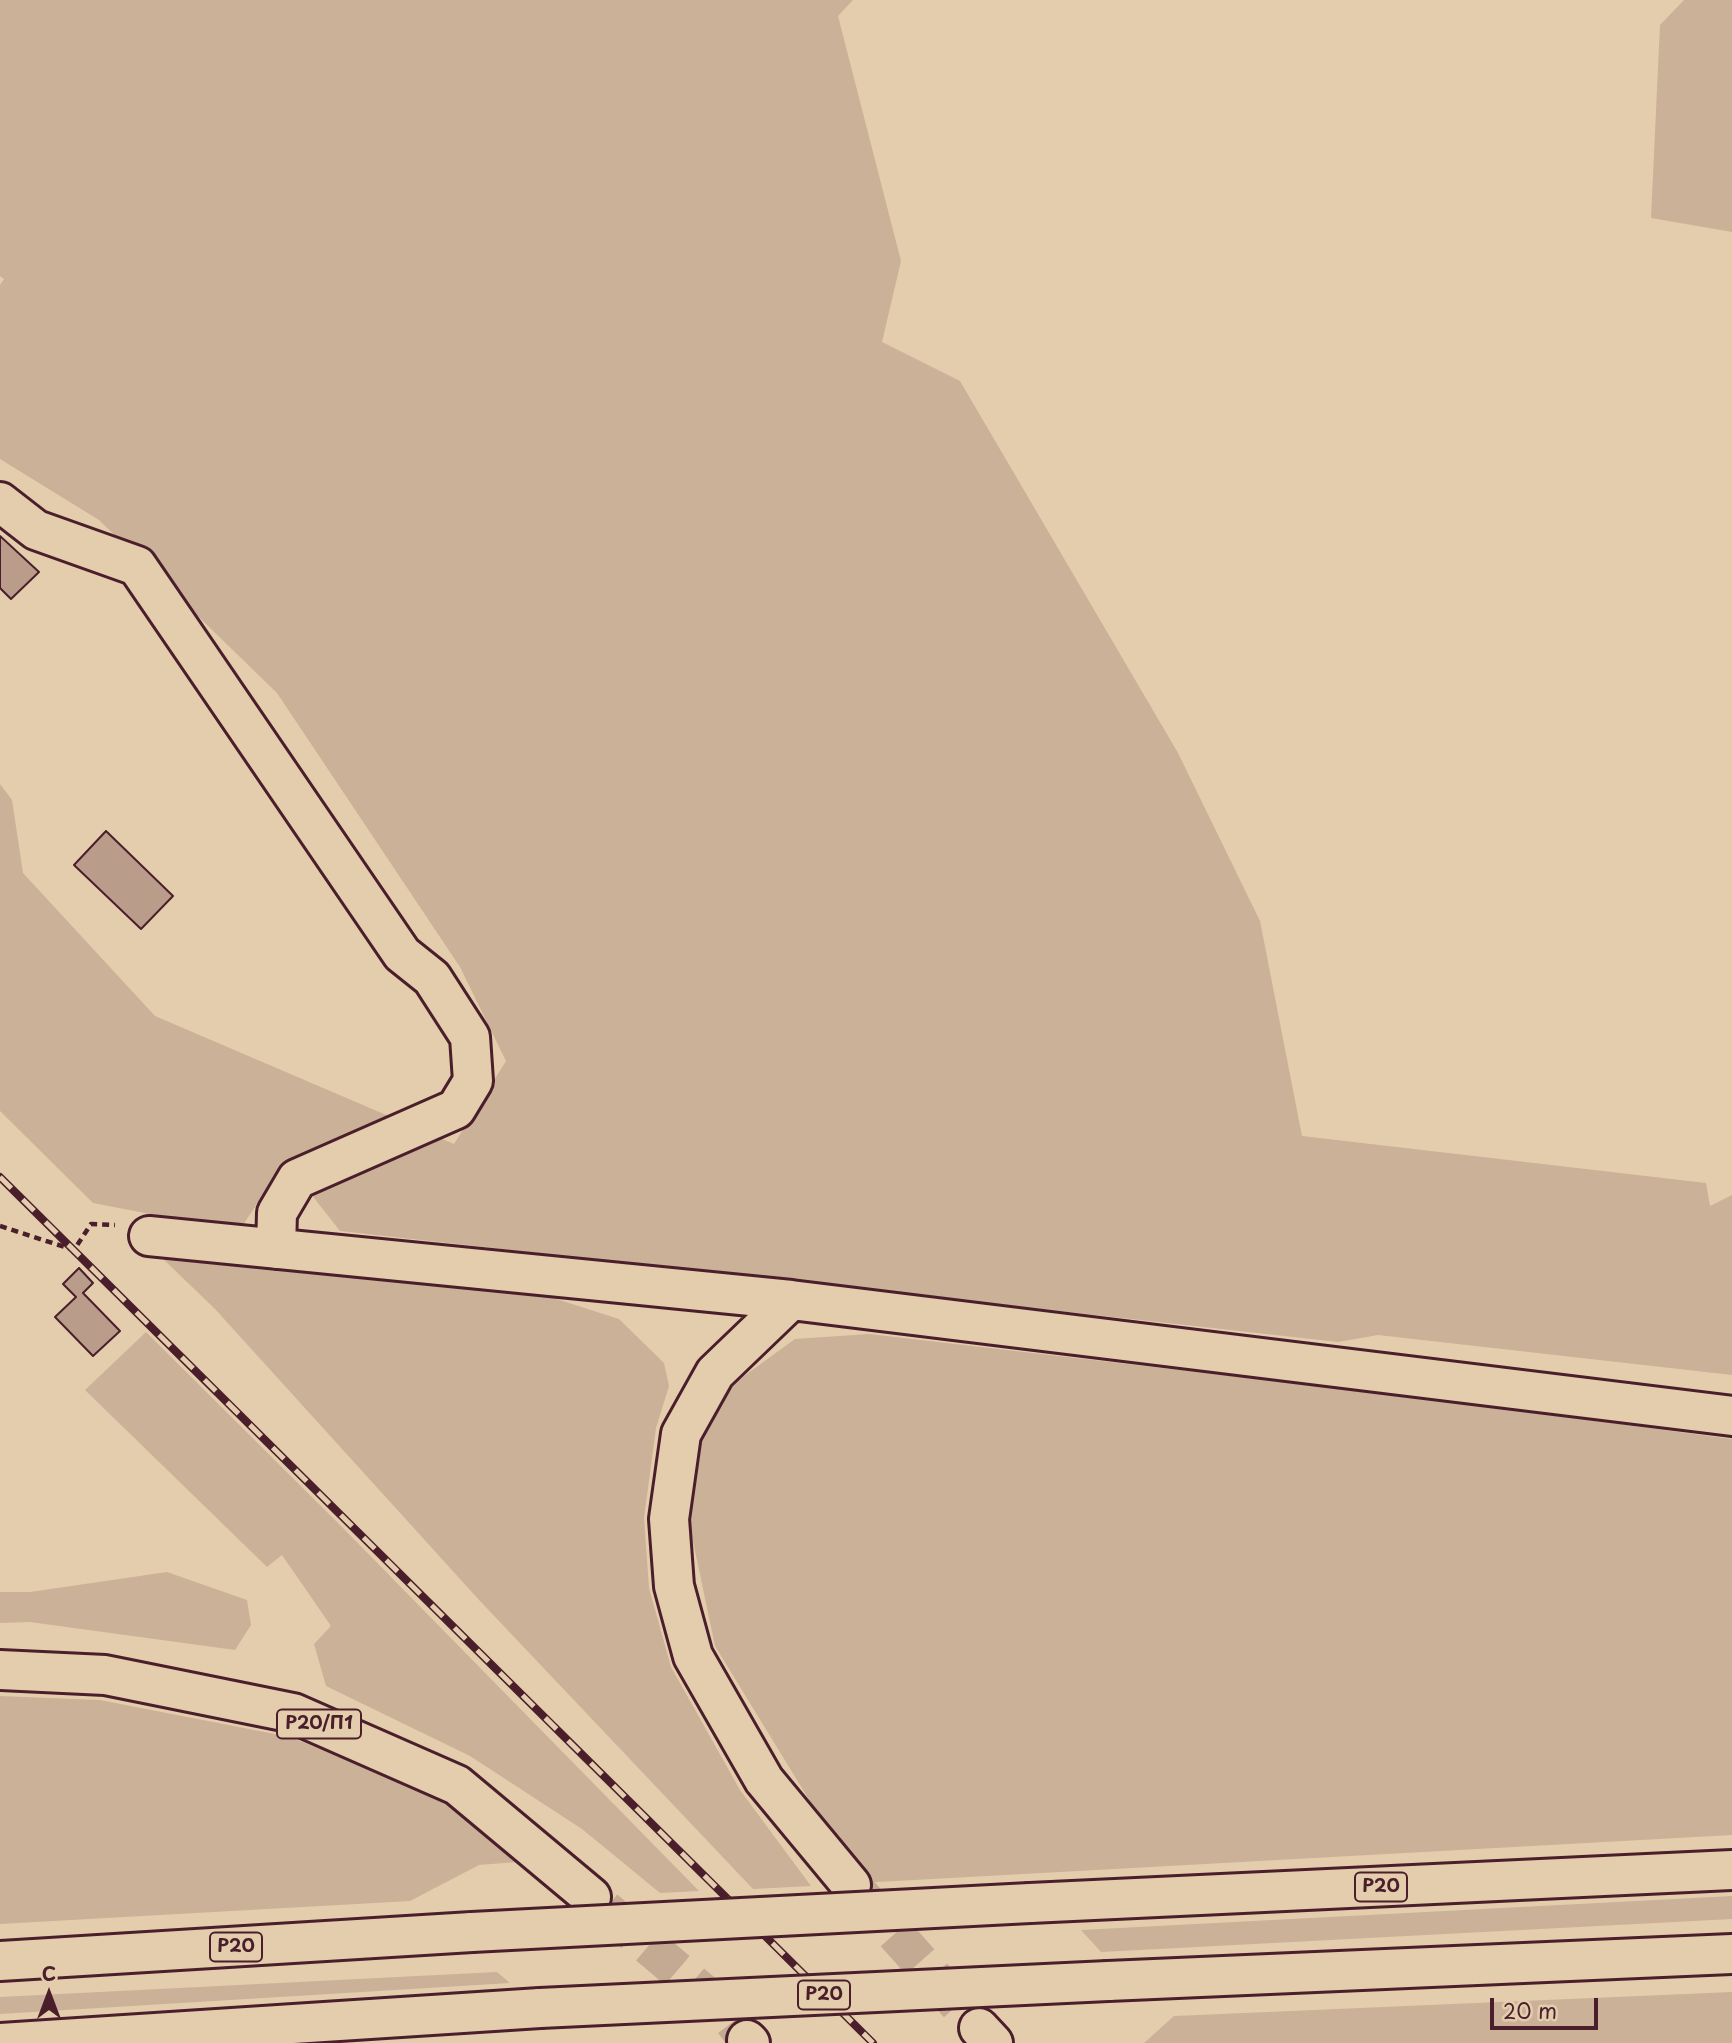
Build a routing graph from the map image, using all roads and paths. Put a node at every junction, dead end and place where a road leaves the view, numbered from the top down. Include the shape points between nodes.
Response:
1 (0, 502) edge
2 (0, 1226) edge
3 (149, 1236) joint
4 (276, 1249) junction
5 (791, 1300) junction
6 (1732, 1416) edge
7 (0, 1670) edge
8 (1732, 1870) edge
9 (851, 1885) tunnel mouth
10 (591, 1897) tunnel mouth
11 (1732, 1954) edge
12 (0, 1961) edge
13 (0, 2043) edge

1 - 4 main road via 36,530 136,566 402,954 432,978 470,1037 473,1081 456,1109 297,1179 277,1213
2 - 3 path via 74,1250 91,1224
3 - 4 main road
4 - 5 main road
5 - 6 main road
5 - 9 main road via 715,1373 681,1434 669,1519 674,1586 693,1656 764,1780
7 - 10 main road, Р20/П1 via 105,1675 293,1713 457,1785
8 - 12 main road, Р20, bridge via 472,1932
11 - 13 main road, Р20, bridge via 540,2008

